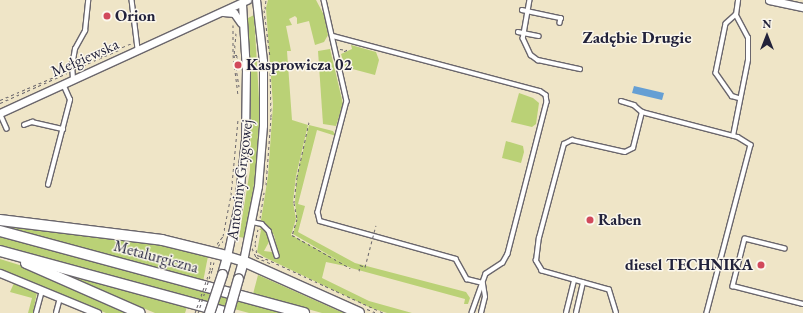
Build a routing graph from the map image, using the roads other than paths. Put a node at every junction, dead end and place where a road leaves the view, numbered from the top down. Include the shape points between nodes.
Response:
1 (88, 0) edge
2 (132, 0) edge
3 (256, 0) edge
4 (324, 0) edge
5 (530, 0) edge
6 (738, 0) edge
7 (769, 0) edge
8 (244, 1) edge
9 (803, 7) edge
10 (522, 10) dead end
11 (528, 11) junction
12 (221, 12) junction
13 (736, 15) junction
14 (560, 23) dead end
15 (243, 27) junction
16 (518, 32) dead end
17 (523, 33) junction
18 (333, 36) junction
19 (539, 36) dead end
20 (138, 50) junction
21 (580, 69) dead end
22 (73, 79) junction
23 (63, 84) junction
24 (739, 98) junction
25 (621, 101) dead end
26 (642, 112) junction
27 (0, 113) edge
28 (24, 125) dead end
29 (7, 129) dead end
30 (63, 129) junction
31 (733, 136) junction
32 (48, 185) dead end
33 (0, 220) edge
34 (252, 222) junction
35 (0, 231) edge
36 (785, 249) dead end
37 (0, 251) edge
38 (227, 256) junction
39 (277, 256) dead end
40 (243, 261) junction
41 (0, 273) edge
42 (574, 280) junction
43 (483, 283) junction
44 (583, 283) junction
45 (43, 290) junction
46 (60, 298) junction
47 (803, 304) edge
48 (472, 312) edge
49 (36, 313) edge
50 (56, 313) edge
51 (97, 313) edge
52 (140, 313) edge
53 (209, 313) edge
54 (228, 313) edge
55 (304, 313) edge
56 (359, 313) edge
57 (481, 313) edge
58 (566, 313) edge
59 (576, 313) edge
60 (616, 313) edge
61 (706, 313) edge

1 - 22 lane via 85,31 75,49
2 - 20 lane
3 - 34 street, Antoniny Grygowej via 262,61 263,113 260,170
4 - 18 lane
5 - 11 lane
6 - 13 lane
7 - 9 street
8 - 12 street, Mełgiewska
8 - 15 street, Antoniny Grygowej
10 - 11 lane
11 - 14 lane via 560,18
11 - 17 lane
12 - 15 street via 237,15
12 - 20 street, Mełgiewska
13 - 24 lane via 748,38 748,60
13 - 24 lane via 726,24 716,73 732,96
15 - 38 street, Antoniny Grygowej via 246,70 245,140 238,204
16 - 17 lane
17 - 19 lane
17 - 21 lane via 525,46 538,60
18 - 43 lane via 347,101 318,212 320,221 456,259 466,279
18 - 43 lane via 540,91 546,95 547,102 508,254 504,264 486,274
20 - 22 street, Mełgiewska
22 - 23 street, Mełgiewska
23 - 27 street, Mełgiewska
23 - 30 lane via 70,100
24 - 31 lane via 740,107
25 - 26 lane via 634,105
26 - 31 lane
26 - 42 lane via 633,148 625,152 584,141 572,140 564,144 539,238 536,261 542,271
27 - 29 lane
28 - 30 lane via 32,122
30 - 32 lane
31 - 61 lane via 748,141 750,150
33 - 38 main road via 162,240
34 - 39 lane via 262,224 269,231
34 - 40 street, Antoniny Grygowej
35 - 55 main road, Metalurgiczna
36 - 47 lane via 745,239 733,286
37 - 52 main road
37 - 54 main road
38 - 40 street
38 - 53 street, Antoniny Grygowej, bridge
40 - 54 street, Antoniny Grygowej, bridge
40 - 56 main road
41 - 45 street
42 - 44 lane
42 - 58 lane
43 - 48 lane
43 - 57 lane via 485,297
44 - 59 lane
44 - 60 lane via 609,290
45 - 46 street
45 - 49 lane
46 - 50 lane
46 - 51 street

